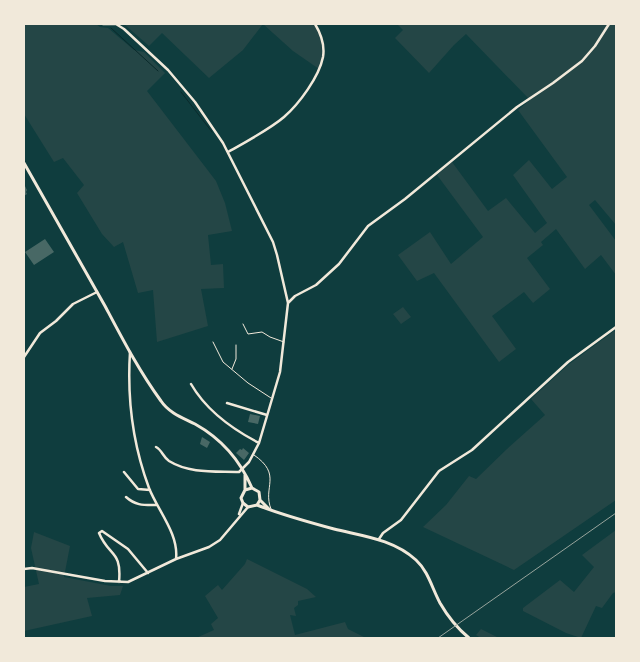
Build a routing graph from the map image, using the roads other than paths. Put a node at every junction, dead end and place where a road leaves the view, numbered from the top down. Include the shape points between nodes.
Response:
1 (102, 24) edge
2 (315, 24) edge
3 (609, 24) edge
4 (228, 152) junction
5 (24, 163) edge
6 (97, 292) junction
7 (288, 303) junction
8 (243, 324) dead end
9 (616, 327) edge
10 (213, 342) dead end
11 (285, 342) junction
12 (236, 345) dead end
13 (130, 352) junction
14 (24, 357) edge
15 (232, 369) junction
16 (191, 384) dead end
17 (272, 398) junction
18 (227, 403) dead end
19 (267, 415) junction
20 (259, 443) junction
21 (156, 447) dead end
22 (254, 455) junction
23 (243, 469) junction
24 (124, 472) dead end
25 (245, 475) junction
26 (252, 488) junction
27 (150, 490) junction
28 (245, 490) junction
29 (126, 497) dead end
30 (260, 500) junction
31 (243, 503) junction
32 (157, 505) junction
33 (257, 505) junction
34 (248, 507) junction
35 (271, 510) junction
36 (239, 516) junction
37 (379, 540) junction
38 (176, 560) junction
39 (24, 570) edge
40 (148, 573) junction
41 (119, 582) junction
42 (469, 638) edge

1 - 4 street via 120,26 168,70 218,134
2 - 4 street via 322,38 323,56 304,94 282,119
3 - 7 street via 595,46 571,71 516,107 368,226 339,264 316,285
4 - 7 street via 272,242
5 - 6 street
6 - 13 street
6 - 14 street via 73,304 40,333
7 - 11 street
8 - 11 lane via 248,334 262,332
9 - 37 street via 568,362 472,450 439,471 401,520
10 - 15 lane via 219,356
11 - 17 street
12 - 15 lane
13 - 23 street via 165,407 209,432 230,451
13 - 27 street via 133,432
15 - 17 lane
16 - 20 street via 213,412
17 - 19 street
18 - 19 street
19 - 20 street
20 - 22 street
21 - 23 street via 172,463 197,471 239,472
22 - 23 street
22 - 35 lane via 269,469 268,503
23 - 25 street
24 - 27 street via 138,488
25 - 26 street
25 - 28 street
26 - 28 street
26 - 30 street via 259,492
27 - 32 street
28 - 31 street
29 - 32 street via 142,506
30 - 33 street
30 - 35 street
31 - 34 street
31 - 36 street
32 - 38 street via 175,544
33 - 34 street
33 - 35 street
34 - 36 street
35 - 37 street
36 - 38 street via 220,540
37 - 42 street via 402,550 419,563 446,613
38 - 40 street
39 - 41 street via 32,568
40 - 41 street via 128,582
40 - 41 street via 128,549 102,531 99,533 106,546 118,558 121,567

